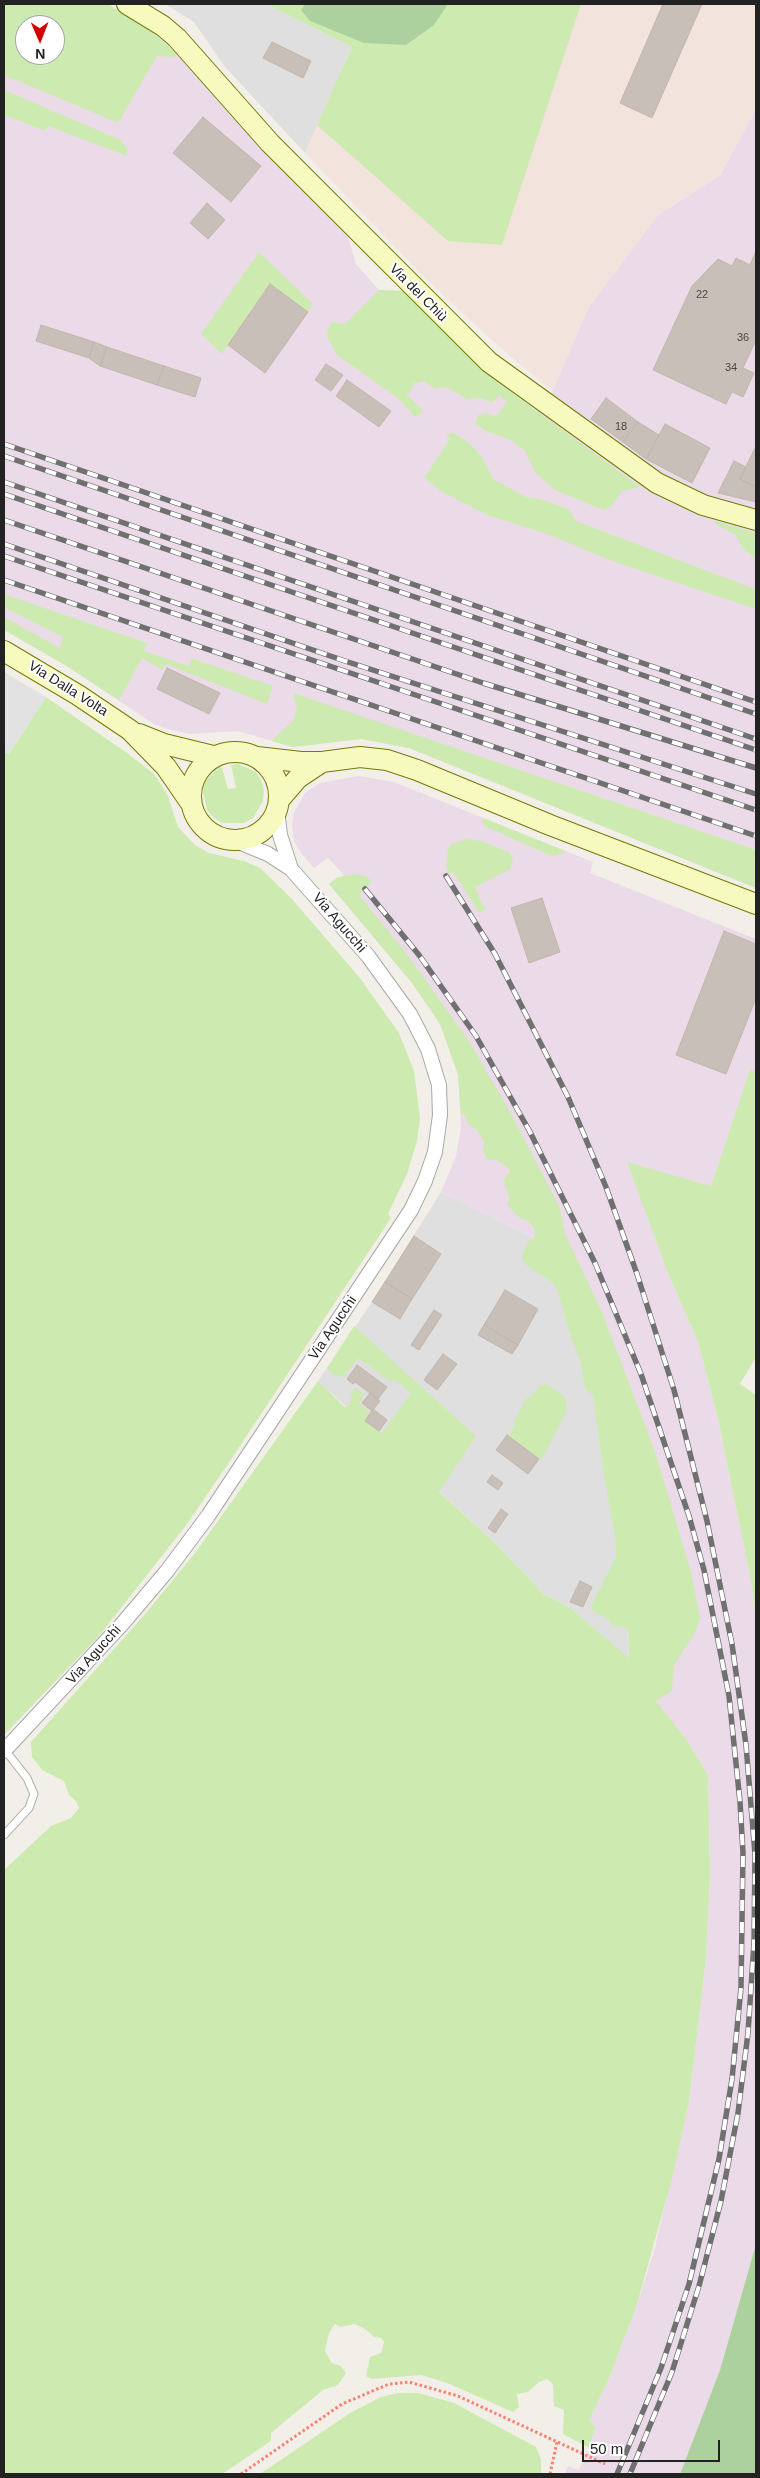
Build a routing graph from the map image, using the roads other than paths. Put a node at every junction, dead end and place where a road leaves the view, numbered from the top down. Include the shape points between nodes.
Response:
1 (127, 4) edge
2 (756, 520) edge
3 (4, 650) edge
4 (130, 730) junction
5 (214, 756) junction
6 (257, 757) junction
7 (322, 762) junction
8 (190, 802) junction
9 (278, 805) junction
10 (234, 840) junction
11 (291, 869) junction
12 (756, 904) edge
13 (4, 1751) edge
14 (4, 1835) edge

1 - 2 street, Via del Chiù via 164,26 177,38 283,156 489,362 657,483 703,504
3 - 4 street, Via Dalla Volta
4 - 5 street, Via Dalla Volta via 164,744
4 - 8 street, Via Dalla Volta via 166,767
5 - 6 street via 237,751
5 - 8 street via 192,780
6 - 7 street
6 - 9 street via 275,776
7 - 9 street via 298,778
7 - 12 street via 360,757 401,765
8 - 10 street via 205,829
9 - 10 street via 271,821 259,833
9 - 11 street, Via Agucchi via 282,843
10 - 11 street, Via Agucchi
11 - 13 street, Via Agucchi via 368,956 422,1034 435,1068 440,1103 438,1140 430,1168 419,1196 389,1245 193,1537 123,1623
13 - 14 lane via 27,1778 34,1794 29,1808

